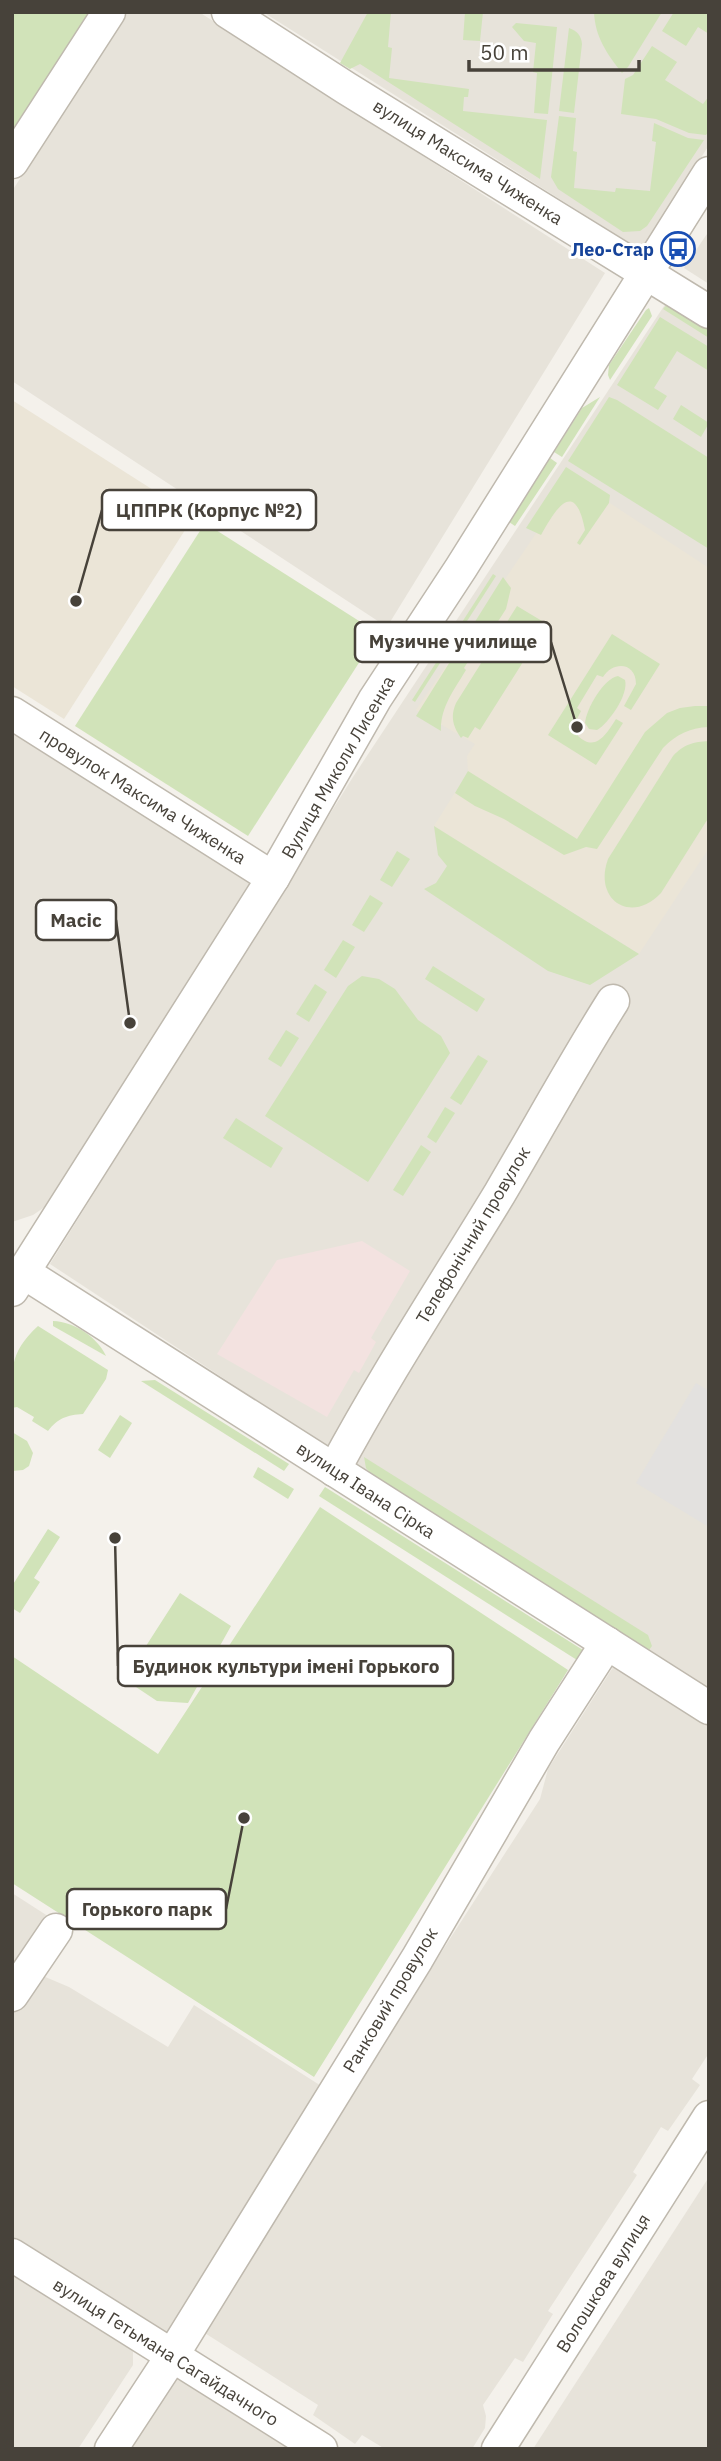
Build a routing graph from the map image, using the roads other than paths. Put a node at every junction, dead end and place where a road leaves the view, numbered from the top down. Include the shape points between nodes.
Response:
1 (108, 12) edge
2 (228, 12) edge
3 (12, 162) edge
4 (709, 173) edge
5 (646, 272) junction
6 (709, 312) edge
7 (12, 713) edge
8 (273, 878) junction
9 (613, 1001) dead end
10 (16, 1279) edge
11 (334, 1470) junction
12 (607, 1643) junction
13 (709, 1708) edge
14 (56, 1930) dead end
15 (12, 1995) edge
16 (709, 2117) edge
17 (12, 2255) edge
18 (172, 2356) junction
19 (111, 2449) edge
20 (321, 2449) edge
21 (498, 2449) edge

1 - 3 street
2 - 5 street, вулиця Максима Чиженка
4 - 5 street, Вулиця Миколи Лисенка
5 - 6 street, вулиця Максима Чиженка
5 - 8 street, Вулиця Миколи Лисенка via 375,699
7 - 8 street, провулок Максима Чиженка
8 - 10 street, Вулиця Миколи Лисенка
9 - 11 street, Телефонічний провулок
10 - 11 street, вулиця Івана Сірка
11 - 12 street, вулиця Івана Сірка
12 - 13 street, вулиця Івана Сірка
12 - 18 street, Ранковий провулок
14 - 15 street
16 - 21 street, Волошкова вулиця
17 - 18 street, вулиця Гетьмана Сагайдачного
18 - 19 street, Ранковий провулок
18 - 20 street, вулиця Гетьмана Сагайдачного

